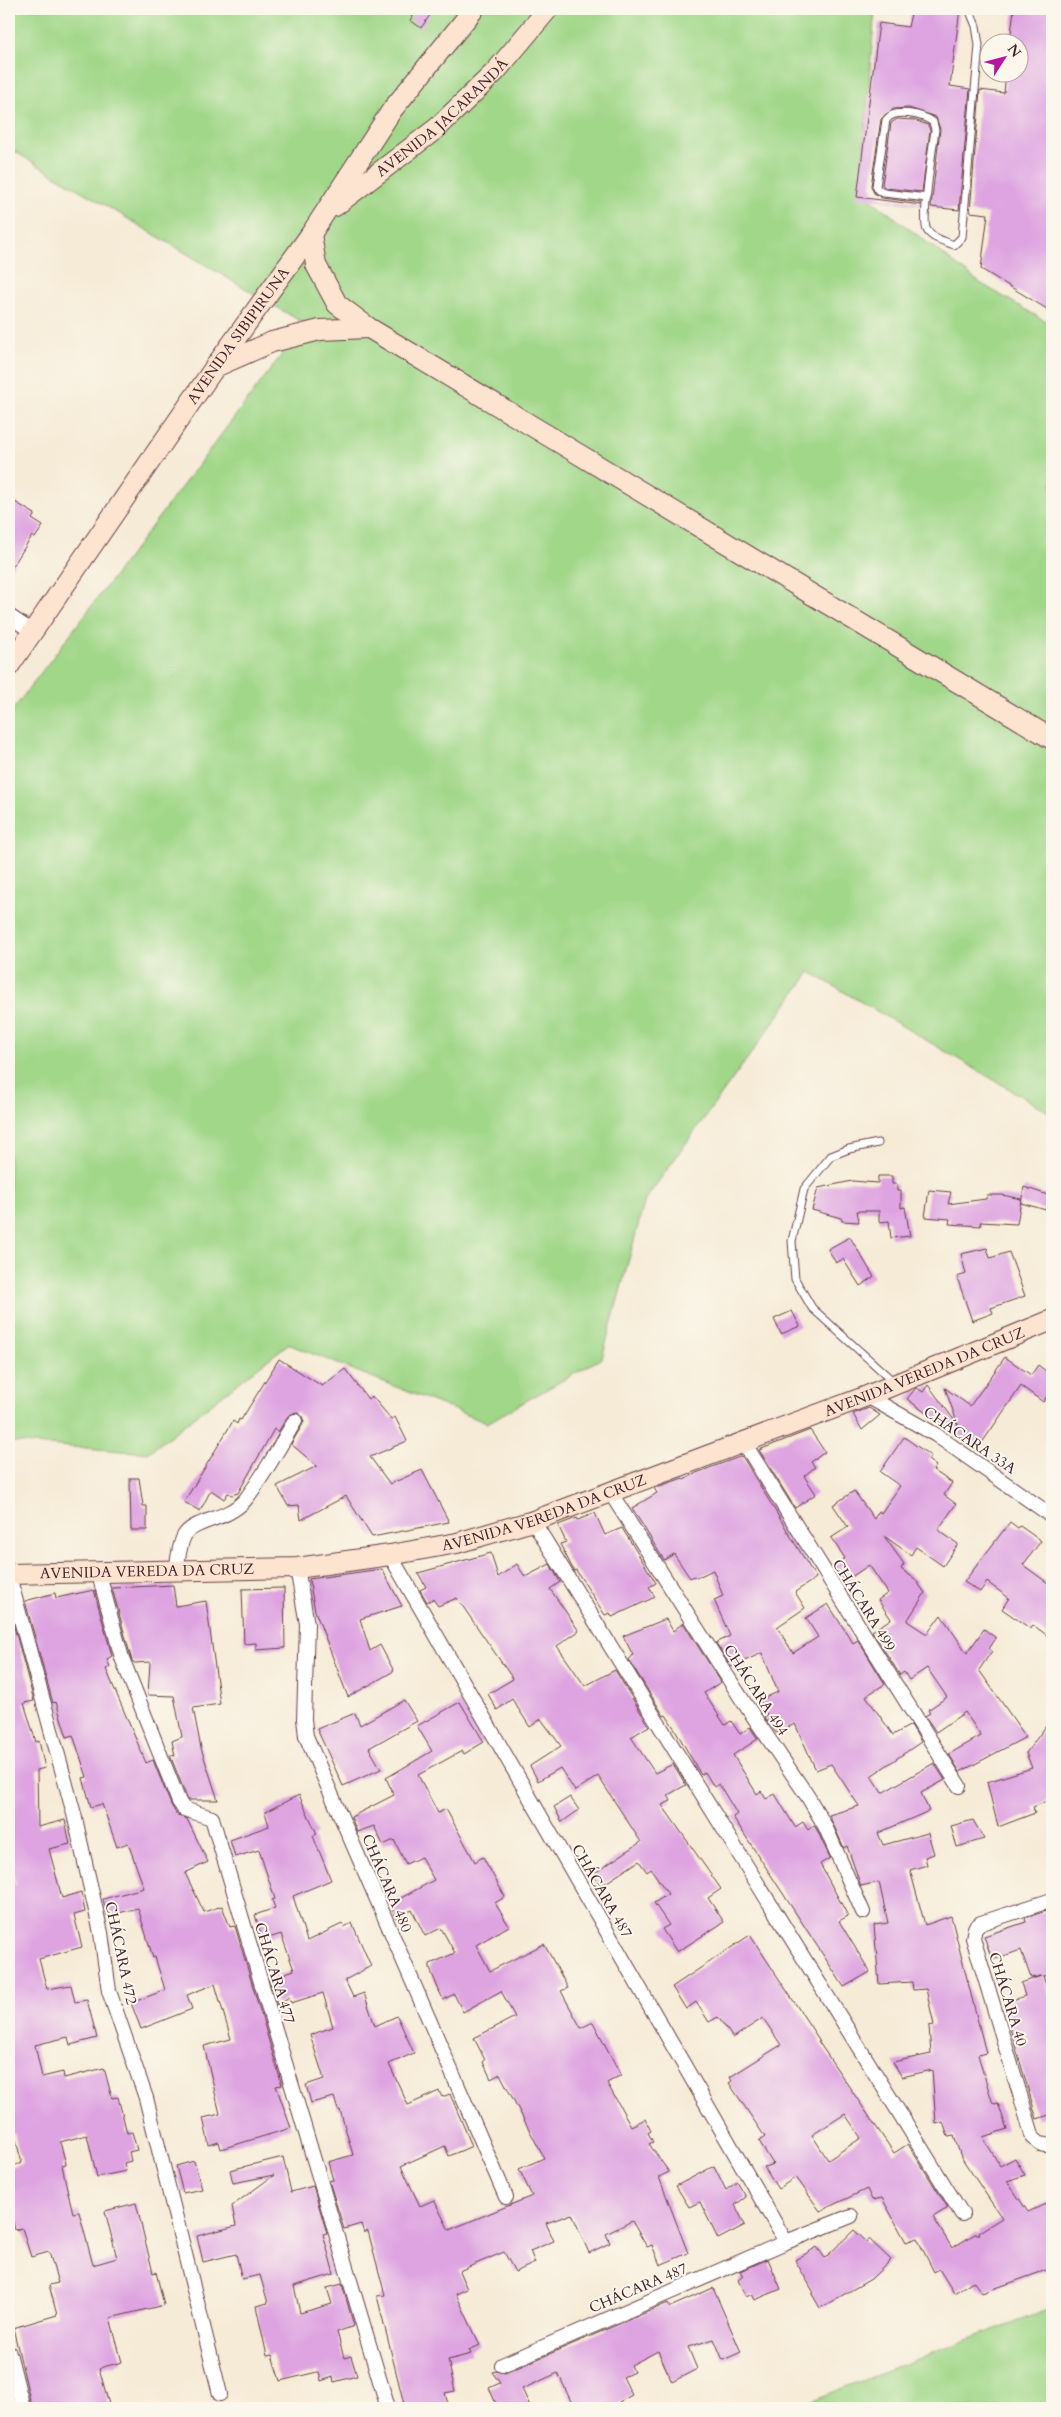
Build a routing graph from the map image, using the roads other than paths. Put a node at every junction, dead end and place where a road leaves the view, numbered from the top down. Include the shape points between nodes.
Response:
1 (474, 9) edge
2 (548, 9) edge
3 (970, 9) edge
4 (927, 198) junction
5 (324, 215) junction
6 (311, 234) junction
7 (369, 328) junction
8 (215, 367) junction
9 (9, 616) edge
10 (33, 632) junction
11 (9, 666) edge
12 (1052, 739) edge
13 (878, 1143) dead end
14 (1052, 1320) edge
15 (896, 1384) junction
16 (867, 1396) junction
17 (295, 1421) dead end
18 (743, 1441) junction
19 (610, 1492) junction
20 (1052, 1516) edge
21 (533, 1521) junction
22 (390, 1555) junction
23 (297, 1568) junction
24 (176, 1570) junction
25 (98, 1571) junction
26 (9, 1575) edge
27 (959, 1786) dead end
28 (1052, 1900) edge
29 (863, 1912) dead end
30 (1052, 2146) edge
31 (506, 2197) dead end
32 (962, 2214) dead end
33 (851, 2216) dead end
34 (786, 2242) junction
35 (9, 2353) edge
36 (502, 2365) dead end
37 (220, 2394) dead end
38 (22, 2408) edge
39 (388, 2408) edge

1 - 5 street, AVENIDA SIBIPIRUNA via 392,110
2 - 5 street, AVENIDA JACARANDÁ via 496,71 437,128
3 - 4 lane via 979,44 962,238 954,245 931,236 925,228
4 - 4 lane via 935,130 933,122 928,118 890,115 886,120 876,186 884,193
5 - 6 street, AVENIDA SIBIPIRUNA
6 - 7 street via 316,265 337,304
6 - 8 street, AVENIDA SIBIPIRUNA
7 - 8 street via 320,330 272,342
7 - 12 street
8 - 10 street, AVENIDA SIBIPIRUNA
9 - 10 street
10 - 11 street, AVENIDA SIBIPIRUNA
13 - 15 lane via 831,1156 804,1189 792,1241 795,1279 812,1308
14 - 15 street, AVENIDA VEREDA DA CRUZ
15 - 16 street, AVENIDA VEREDA DA CRUZ
16 - 18 street, AVENIDA VEREDA DA CRUZ
16 - 20 street, CHÁCARA 33A via 936,1435
17 - 24 street via 246,1499 224,1516 190,1527 183,1538
18 - 19 street, AVENIDA VEREDA DA CRUZ
18 - 27 street, CHÁCARA 499
19 - 21 street, AVENIDA VEREDA DA CRUZ
19 - 29 street, CHÁCARA 494 via 825,1826
21 - 22 street, AVENIDA VEREDA DA CRUZ via 457,1543
21 - 32 street
22 - 23 street, AVENIDA VEREDA DA CRUZ
22 - 34 street, CHÁCARA 487
23 - 24 street, AVENIDA VEREDA DA CRUZ
23 - 31 street, CHÁCARA 480 via 307,1624 306,1736
24 - 25 street, AVENIDA VEREDA DA CRUZ
25 - 26 street, AVENIDA VEREDA DA CRUZ
25 - 39 street, CHÁCARA 477 via 122,1658 179,1802 184,1809 212,1818
26 - 37 street, CHÁCARA 472 via 74,1814 101,1933 110,1991 146,2098
28 - 30 street, CHÁCARA 40 via 981,1922 975,1928 973,1938 1033,2138 1040,2144
33 - 34 street, CHÁCARA 487
34 - 36 street, CHÁCARA 487
35 - 38 street

